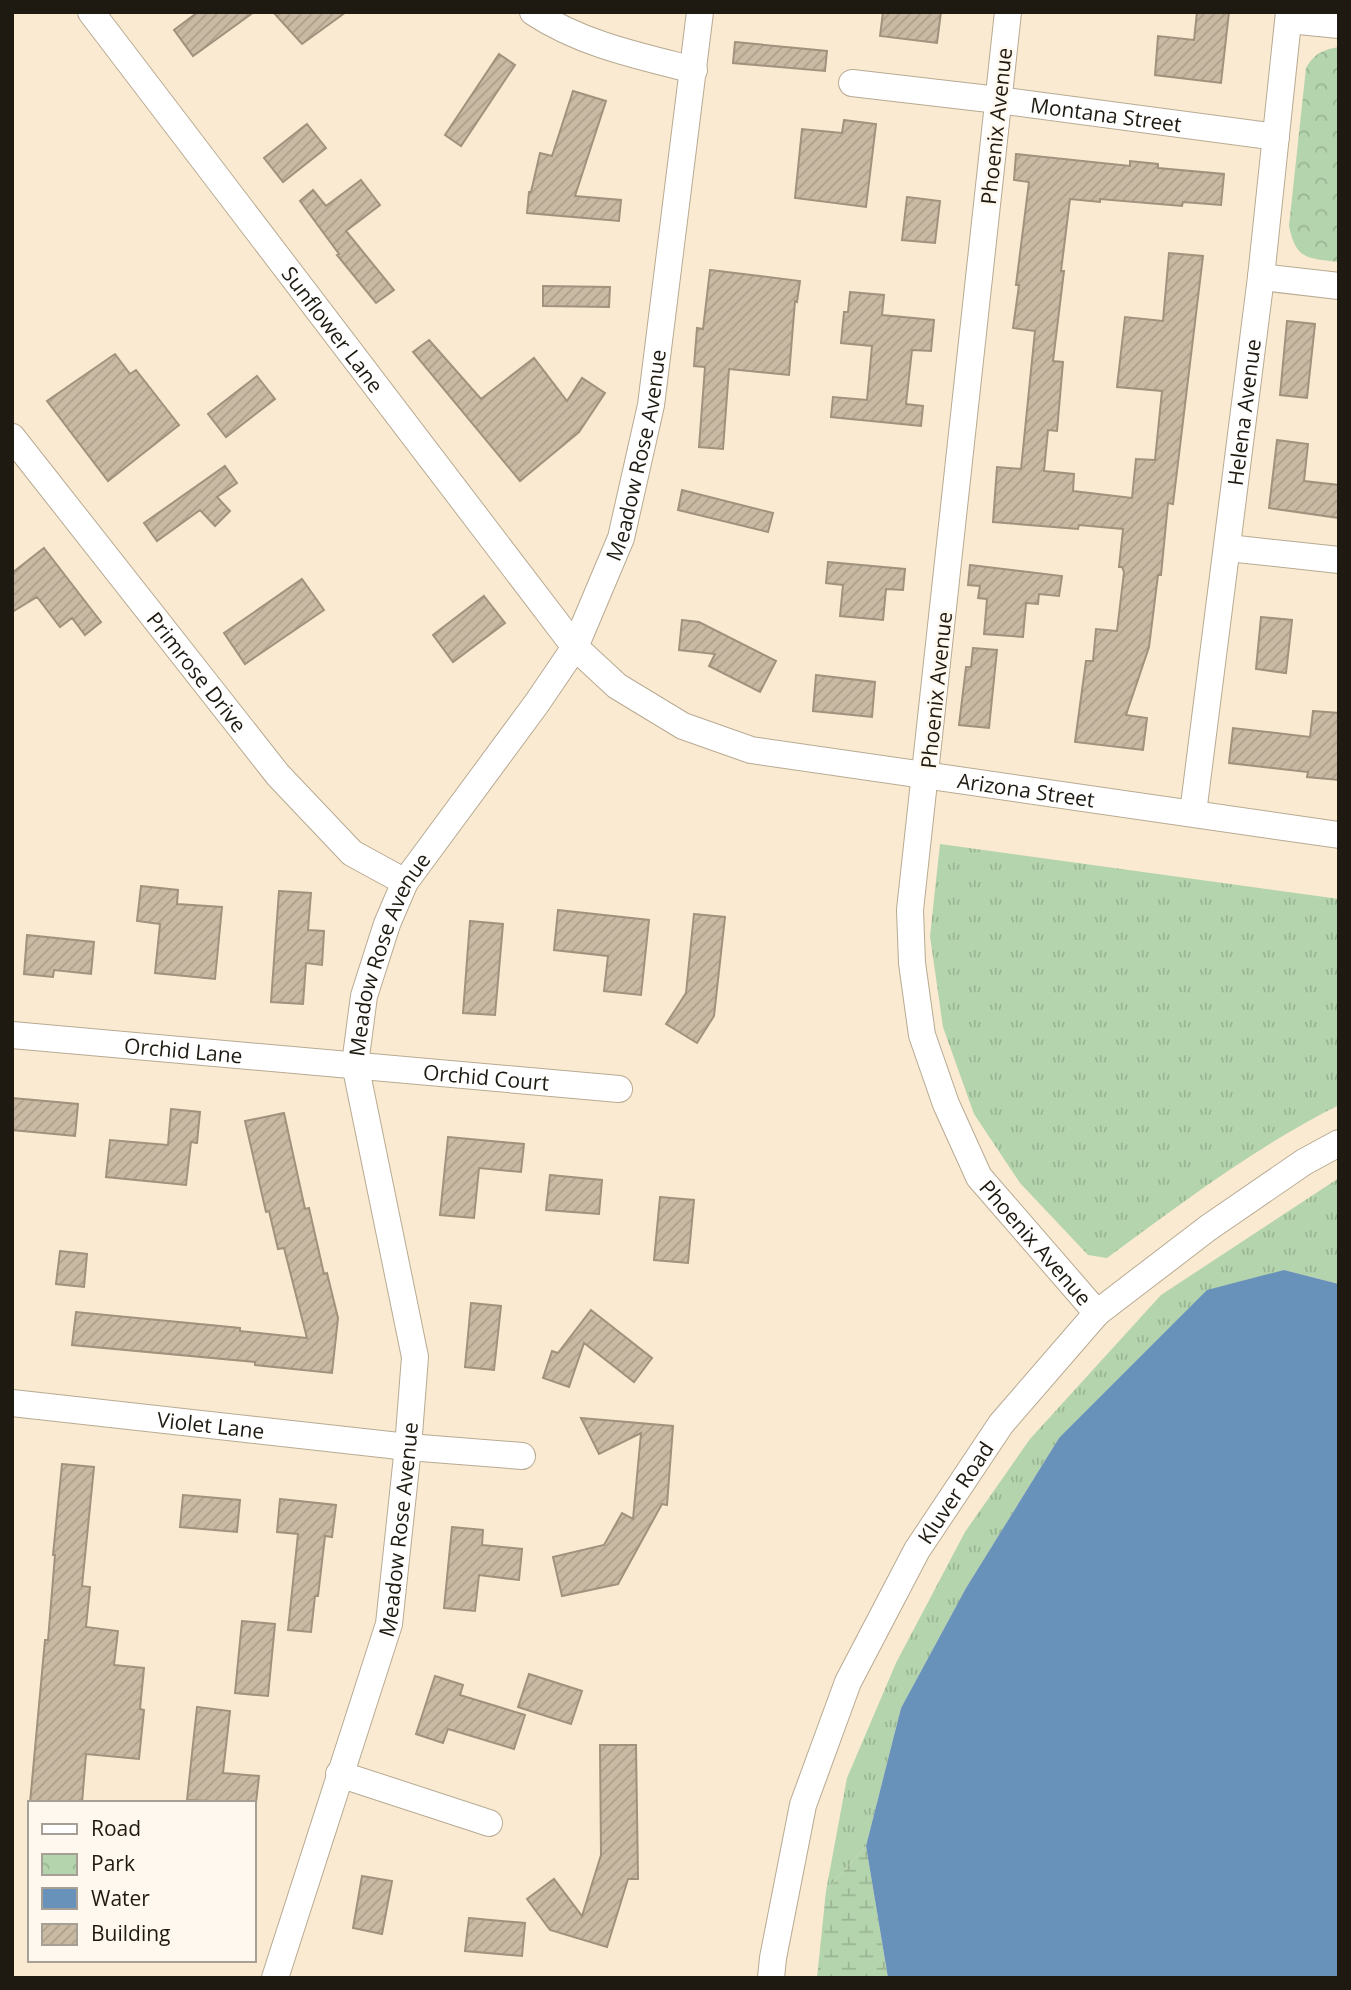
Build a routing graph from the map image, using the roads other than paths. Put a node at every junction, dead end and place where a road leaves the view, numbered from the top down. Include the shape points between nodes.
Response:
1 (91, 12) edge
2 (533, 12) edge
3 (700, 12) edge
4 (1008, 12) edge
5 (1289, 16) edge
6 (1339, 25) edge
7 (694, 70) junction
8 (852, 83) dead end
9 (998, 100) junction
10 (1276, 137) junction
11 (1261, 277) junction
12 (1339, 286) edge
13 (12, 437) edge
14 (1228, 548) junction
15 (1339, 560) edge
16 (575, 647) junction
17 (927, 776) junction
18 (1193, 813) junction
19 (1339, 835) edge
20 (405, 882) junction
21 (12, 1035) edge
22 (355, 1064) junction
23 (619, 1089) dead end
24 (1339, 1143) edge
25 (1097, 1313) junction
26 (12, 1403) edge
27 (408, 1447) junction
28 (522, 1456) dead end
29 (339, 1774) junction
30 (489, 1823) dead end
31 (275, 1978) edge
32 (771, 1978) edge

1 - 16 street, Sunflower Lane
2 - 7 street via 616,50
3 - 7 street, Meadow Rose Avenue
4 - 9 street, Phoenix Avenue
5 - 6 street
5 - 10 street, Helena Avenue
7 - 16 street, Meadow Rose Avenue via 650,405 621,538
8 - 9 street, Montana Street
9 - 10 street, Montana Street
9 - 17 street, Phoenix Avenue
10 - 11 street, Helena Avenue
11 - 12 street
11 - 14 street, Helena Avenue
13 - 20 street, Primrose Drive via 278,775 352,853
14 - 15 street
14 - 18 street, Helena Avenue
16 - 17 street, Arizona Street via 617,686 683,726 751,750
16 - 20 street, Meadow Rose Avenue
17 - 18 street, Arizona Street
17 - 25 street, Phoenix Avenue via 910,910 922,1035 979,1177
18 - 19 street, Arizona Street
20 - 22 street, Meadow Rose Avenue via 364,996
21 - 22 street, Orchid Lane
22 - 23 street, Orchid Court
22 - 27 street, Meadow Rose Avenue via 415,1357
24 - 25 street, Kluver Road via 1208,1228
25 - 32 street, Kluver Road via 993,1436 916,1550 848,1682 803,1804
26 - 27 street, Violet Lane
27 - 28 street, Violet Lane
27 - 29 street, Meadow Rose Avenue via 389,1624
29 - 30 street
29 - 31 street, Meadow Rose Avenue

